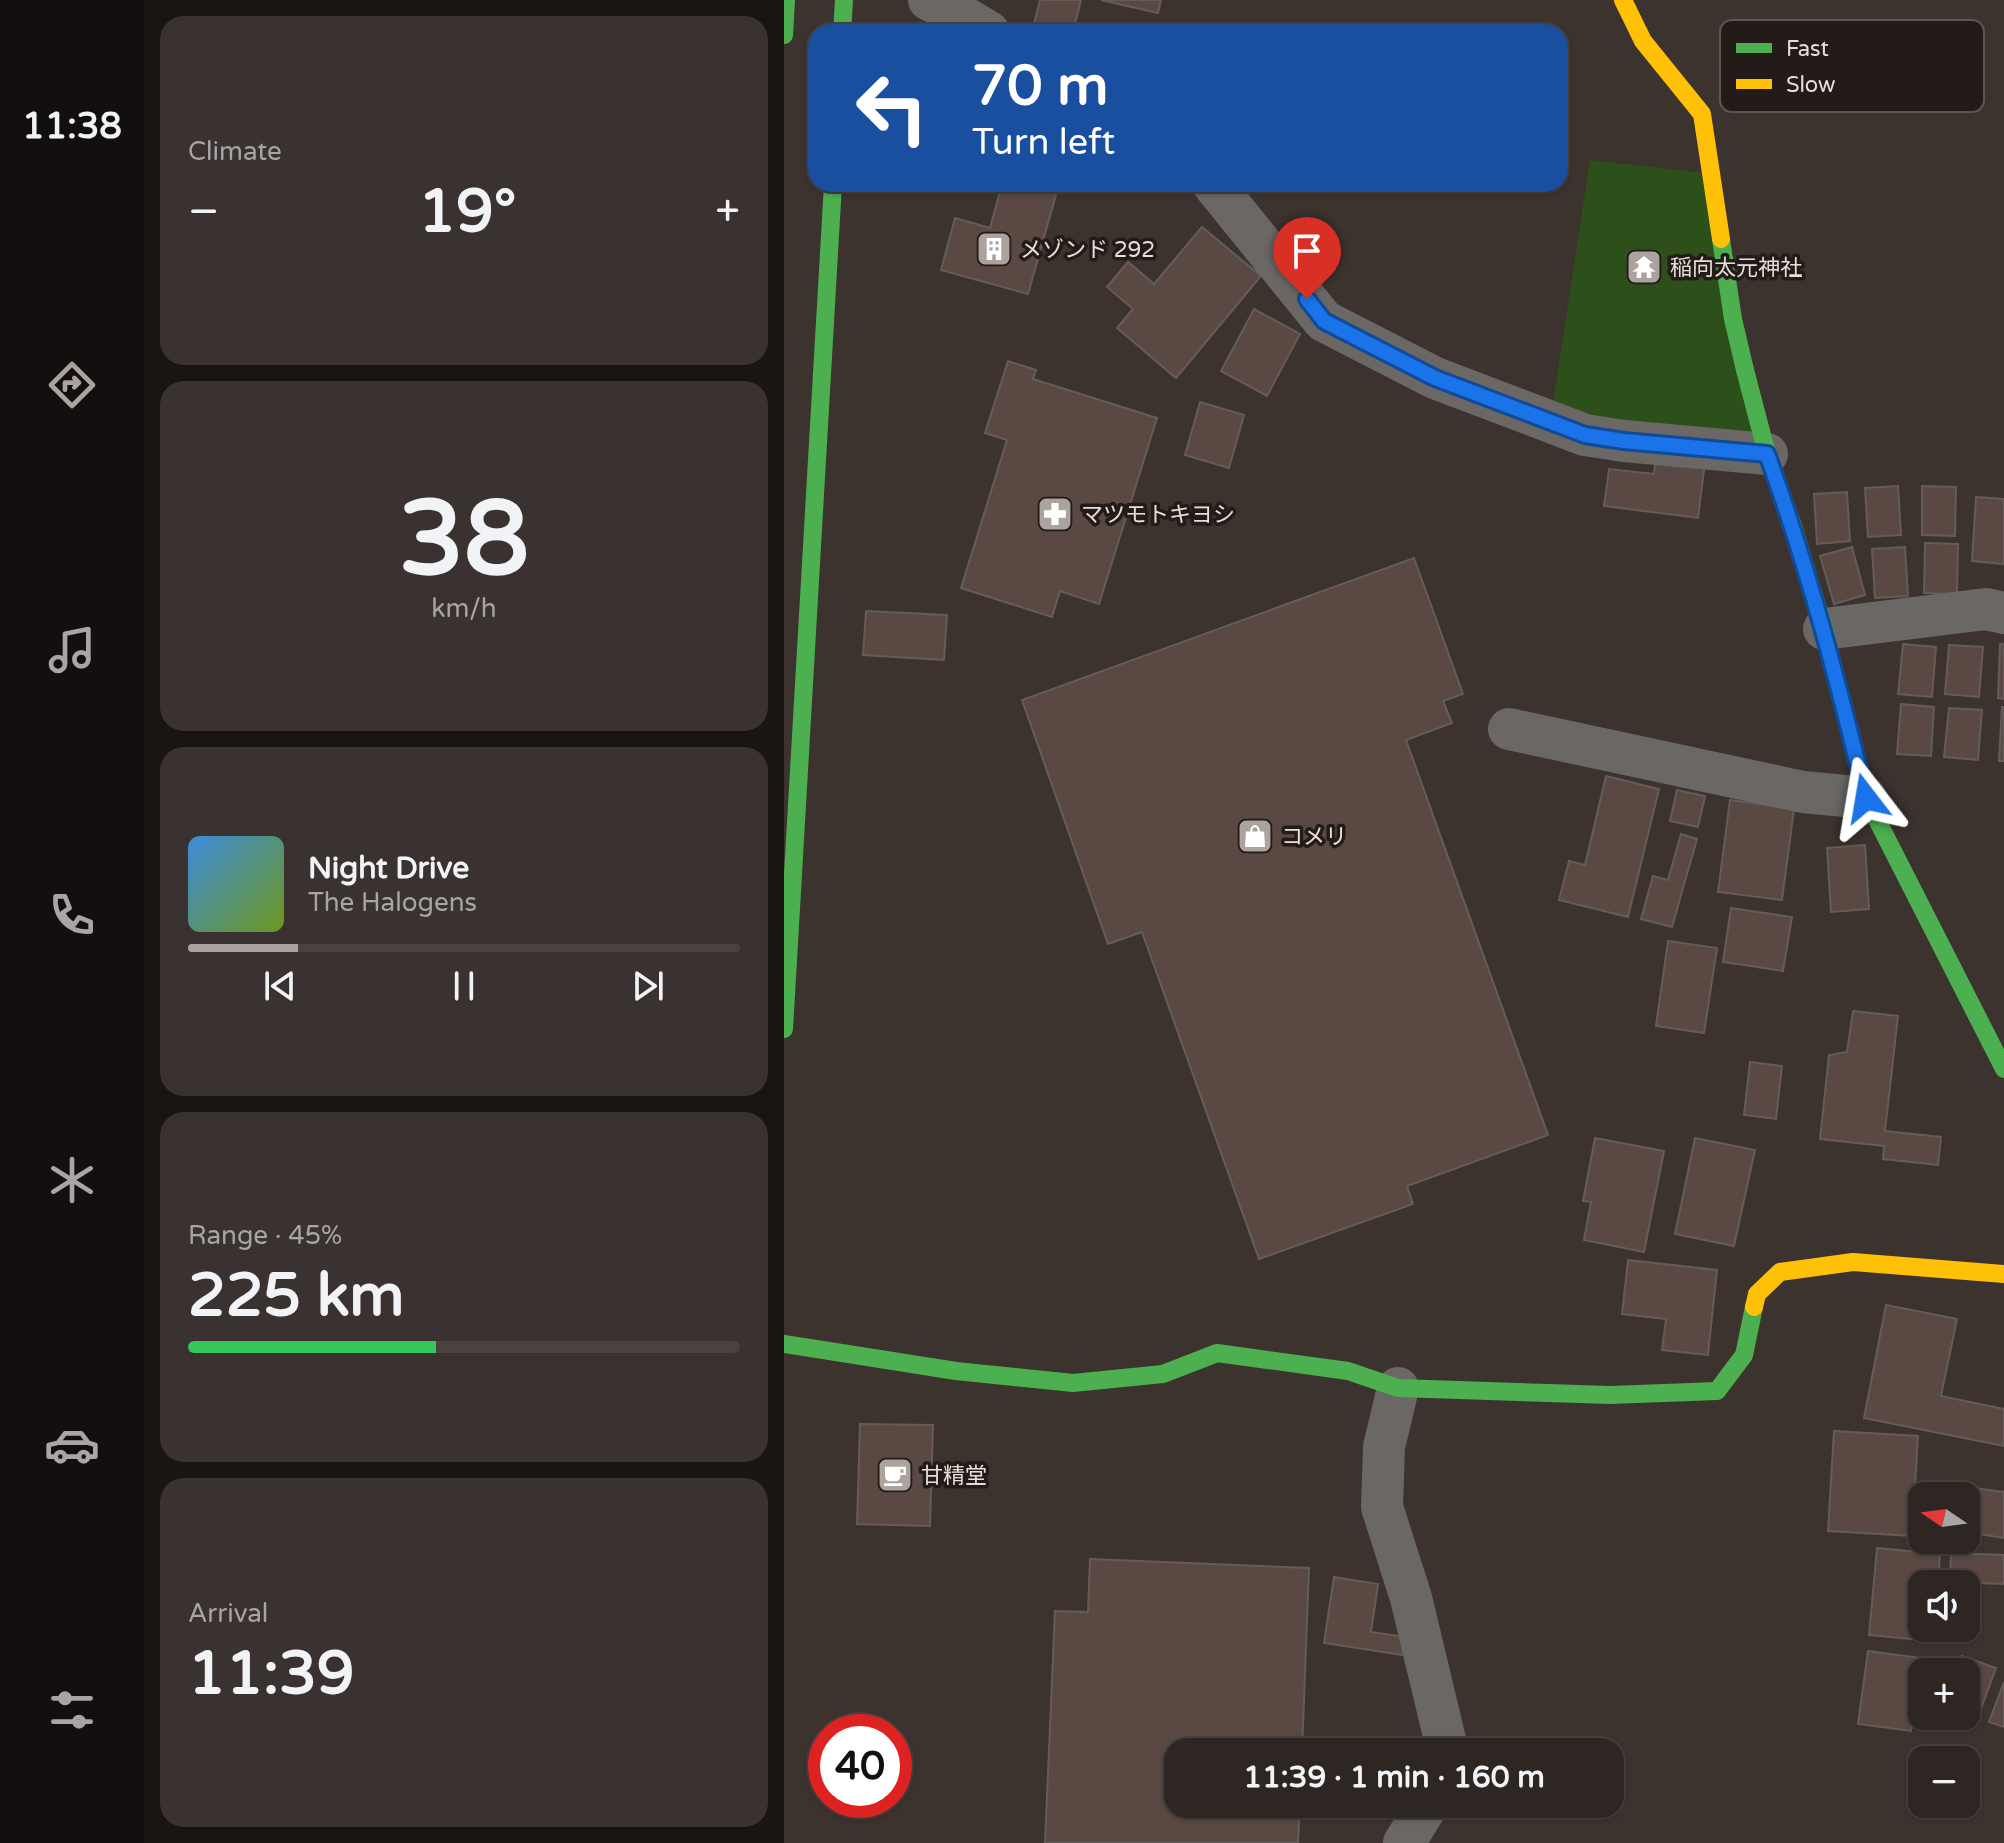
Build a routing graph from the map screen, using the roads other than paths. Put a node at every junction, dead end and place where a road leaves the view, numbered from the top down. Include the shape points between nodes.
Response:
1 (786, 0) edge
2 (844, 0) edge
3 (929, 0) edge
4 (1623, 0) edge
5 (842, 24) edge
6 (976, 24) edge
7 (784, 35) edge
8 (833, 192) edge
9 (1219, 192) edge
10 (1767, 454) junction
11 (2004, 613) edge
12 (1824, 629) junction
13 (1509, 729) dead end
14 (1866, 798) junction
15 (784, 1029) edge
16 (2004, 1069) edge
17 (2004, 1274) edge
18 (784, 1344) edge
19 (1398, 1388) junction
20 (1445, 1738) edge
21 (1419, 1818) edge
22 (1404, 1843) edge

1 - 7 main road
2 - 5 main road
3 - 6 street
4 - 10 main road via 1643,41 1702,114 1733,319
8 - 15 main road
9 - 10 street via 1324,321 1435,378 1585,435
10 - 12 main road
11 - 12 street via 1986,609
12 - 14 main road
13 - 14 street via 1803,792
14 - 16 main road
17 - 19 main road via 1853,1262 1780,1272 1757,1294 1744,1355 1717,1391 1610,1395
18 - 19 main road via 1073,1383 1163,1374 1217,1353 1348,1371
19 - 20 street via 1384,1447 1382,1507 1411,1598
21 - 22 street

